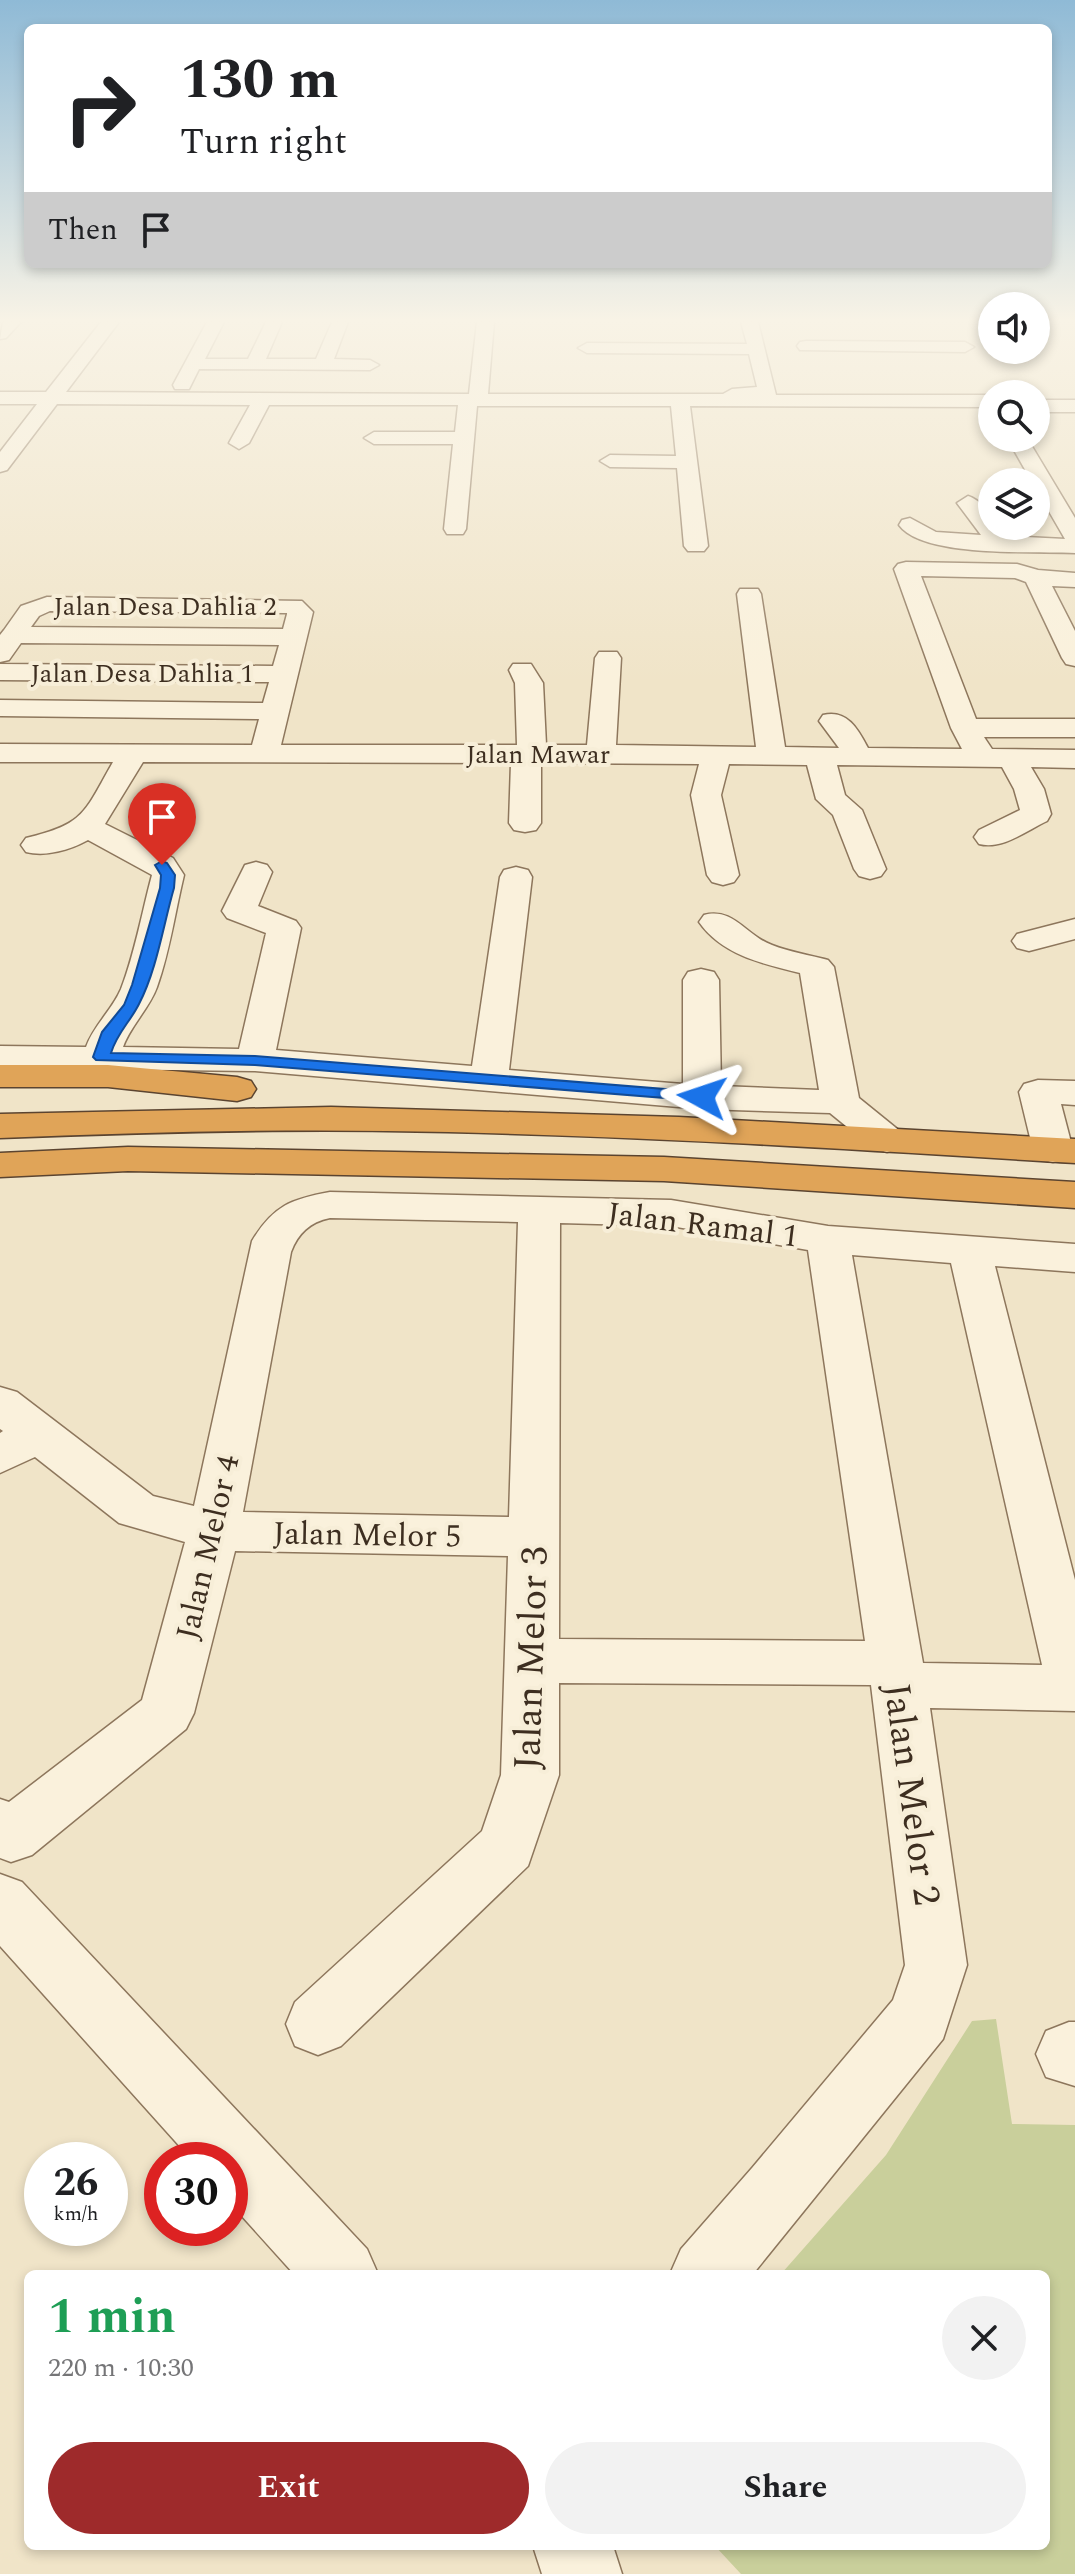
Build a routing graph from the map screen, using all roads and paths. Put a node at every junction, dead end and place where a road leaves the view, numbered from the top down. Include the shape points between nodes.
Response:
1 (18, 442) edge
2 (464, 442) edge
3 (685, 442) edge
4 (1025, 452) edge
5 (610, 461) dead end
6 (687, 462) junction
7 (0, 466) edge
8 (968, 503) dead end
9 (910, 525) dead end
10 (455, 529) dead end
11 (1075, 537) edge
12 (1000, 545) junction
13 (696, 546) dead end
14 (1075, 546) edge
15 (1070, 575) edge
16 (1036, 577) junction
17 (749, 594) dead end
18 (296, 624) junction
19 (6, 645) edge
20 (608, 658) dead end
21 (1075, 658) edge
22 (522, 670) dead end
23 (0, 672) edge
24 (283, 674) junction
25 (0, 708) edge
26 (274, 711) junction
27 (833, 721) dead end
28 (965, 728) junction
29 (1075, 728) edge
30 (0, 753) edge
31 (133, 753) junction
32 (264, 754) junction
33 (601, 754) junction
34 (529, 755) junction
35 (716, 756) junction
36 (772, 756) junction
37 (820, 757) junction
38 (858, 757) junction
39 (997, 758) junction
40 (1075, 759) edge
41 (525, 823) dead end
42 (88, 828) junction
43 (990, 837) dead end
44 (37, 845) dead end
45 (870, 869) dead end
46 (256, 872) dead end
47 (723, 875) dead end
48 (516, 877) dead end
49 (716, 922) dead end
50 (1075, 929) edge
51 (1029, 941) dead end
52 (701, 980) dead end
53 (0, 1057) edge
54 (101, 1057) junction
55 (246, 1075) junction
56 (0, 1076) edge
57 (489, 1079) junction
58 (1075, 1093) edge
59 (0, 1096) edge
60 (702, 1097) junction
61 (840, 1102) junction
62 (0, 1126) edge
63 (748, 1131) junction
64 (887, 1140) junction
65 (1064, 1150) edge
66 (0, 1165) edge
67 (664, 1169) junction
68 (1075, 1195) edge
69 (330, 1205) joint
70 (539, 1208) junction
71 (1075, 1215) edge
72 (828, 1240) junction
73 (969, 1248) junction
74 (1075, 1258) edge
75 (13, 1431) edge
76 (214, 1531) junction
77 (534, 1537) junction
78 (532, 1661) junction
79 (897, 1674) junction
80 (1075, 1688) edge
81 (0, 1825) edge
82 (0, 1902) edge
83 (318, 2024) dead end
84 (338, 2270) edge
85 (710, 2270) edge
86 (574, 2550) edge
87 (582, 2574) edge

1 - 7 street
2 - 10 street
3 - 6 street
4 - 11 street
5 - 6 street
6 - 13 street
8 - 12 street
9 - 12 street via 929,537
12 - 14 street
15 - 16 street
16 - 21 street
16 - 28 street via 1017,571 906,569
17 - 36 street
18 - 19 street
18 - 19 street, Jalan Desa Dahlia 2 via 284,605 58,603 30,611
18 - 24 street
20 - 33 street
22 - 34 street via 529,683
23 - 24 street, Jalan Desa Dahlia 1
24 - 26 street
25 - 26 street
26 - 32 street
27 - 38 street
28 - 29 street
28 - 39 street
30 - 31 street, Jalan Mawar
31 - 32 street, Jalan Mawar
31 - 42 street
32 - 34 street, Jalan Mawar
33 - 34 street, Jalan Mawar
33 - 35 street, Jalan Mawar
34 - 41 street
35 - 36 street, Jalan Mawar
35 - 47 street via 706,795
36 - 37 street, Jalan Mawar
37 - 38 street, Jalan Mawar
37 - 45 street via 831,799 847,810
38 - 39 street, Jalan Mawar
39 - 40 street, Jalan Mawar
39 - 43 street via 1029,789 1036,814
42 - 44 street via 58,844
42 - 54 street via 162,865 168,875 140,985
46 - 55 street via 239,911 284,928
48 - 57 street
49 - 61 street via 757,952 816,967
50 - 51 street
52 - 60 street
53 - 54 street
54 - 55 street
55 - 56 highway
55 - 57 street
55 - 59 highway
55 - 63 highway via 583,1103 708,1117
57 - 60 street
58 - 65 street via 1038,1092
60 - 61 street
61 - 64 street
62 - 63 highway via 439,1120
63 - 64 highway
64 - 65 highway
66 - 67 highway via 128,1159
67 - 68 highway
67 - 71 highway
69 - 70 street, Jalan Ramal 1
69 - 76 street, Jalan Melor 4 via 294,1215 274,1239
70 - 72 street, Jalan Ramal 1 via 671,1213
70 - 77 street, Jalan Melor 3
72 - 73 street, Jalan Ramal 1
72 - 79 street, Jalan Melor 2
73 - 74 street, Jalan Ramal 1
73 - 80 street
75 - 76 street, Jalan Melor 5 via 137,1510
76 - 77 street, Jalan Melor 5
76 - 81 street, Jalan Melor 4 via 166,1713 11,1836
77 - 78 street, Jalan Melor 3
78 - 79 street
78 - 83 street, Jalan Melor 3 via 530,1775 507,1847
79 - 80 street
79 - 85 street, Jalan Melor 2 via 936,1965 920,2017
82 - 84 street
86 - 87 street

